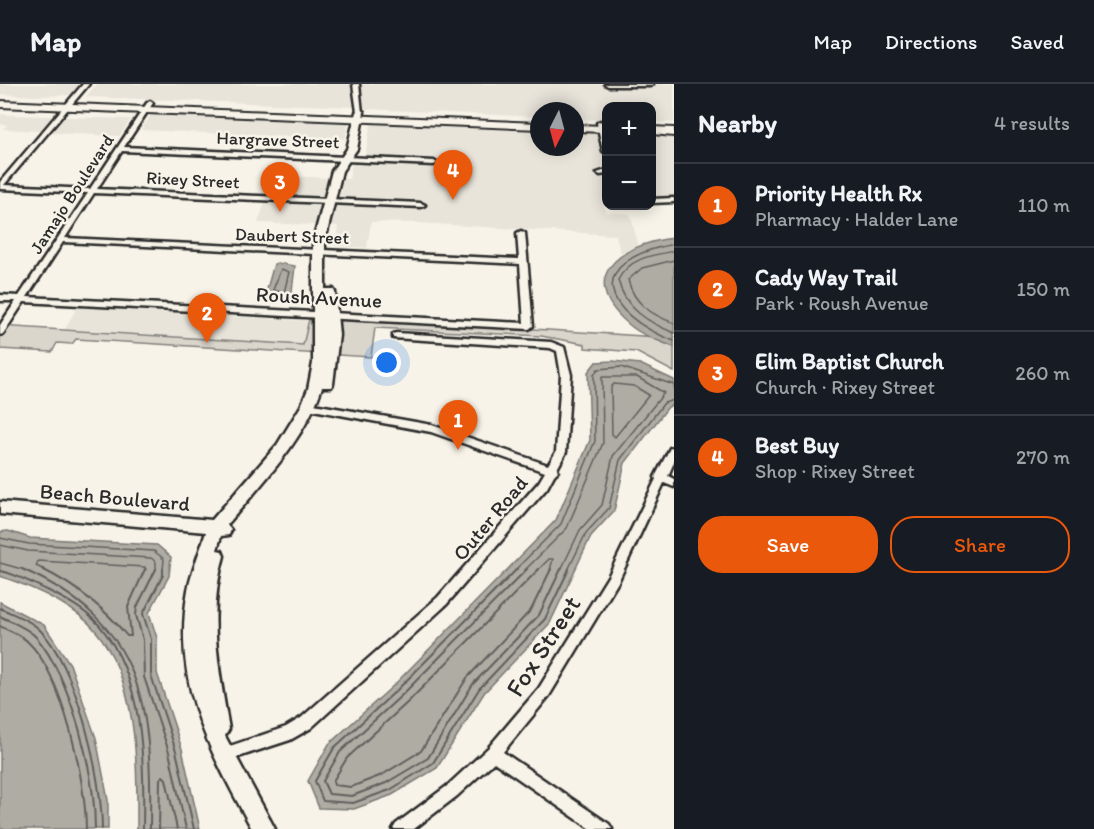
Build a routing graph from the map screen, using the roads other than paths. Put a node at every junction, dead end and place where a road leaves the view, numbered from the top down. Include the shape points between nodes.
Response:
1 (86, 84) edge
2 (356, 84) edge
3 (608, 84) edge
4 (650, 84) edge
5 (0, 99) edge
6 (70, 103) junction
7 (0, 104) edge
8 (148, 106) junction
9 (361, 116) junction
10 (507, 119) junction
11 (530, 120) edge
12 (584, 123) edge
13 (484, 124) junction
14 (530, 126) edge
15 (602, 126) edge
16 (602, 126) edge
17 (656, 126) edge
18 (584, 127) edge
19 (674, 127) edge
20 (656, 131) edge
21 (674, 132) edge
22 (120, 149) junction
23 (348, 158) junction
24 (434, 163) dead end
25 (0, 186) edge
26 (93, 190) junction
27 (674, 200) edge
28 (332, 201) junction
29 (656, 201) edge
30 (422, 205) dead end
31 (520, 233) dead end
32 (60, 240) junction
33 (321, 252) junction
34 (523, 262) junction
35 (0, 298) edge
36 (21, 300) junction
37 (327, 316) junction
38 (0, 332) edge
39 (396, 336) dead end
40 (312, 407) junction
41 (674, 451) edge
42 (553, 471) junction
43 (660, 477) junction
44 (674, 483) edge
45 (0, 508) edge
46 (221, 529) junction
47 (493, 753) junction
48 (223, 755) junction
49 (264, 829) edge
50 (401, 829) edge
51 (604, 829) edge

1 - 6 street
2 - 9 street
3 - 4 street
5 - 6 highway
6 - 7 highway
6 - 8 highway
6 - 25 street
8 - 9 highway
8 - 22 street, Jamajo Boulevard
9 - 10 highway
9 - 13 highway
9 - 23 street
10 - 11 highway
10 - 13 highway
12 - 15 highway
13 - 14 highway
16 - 18 highway
17 - 19 highway
20 - 21 highway
22 - 23 street, Hargrave Street
22 - 26 street, Jamajo Boulevard
23 - 24 street, Hargrave Street
23 - 28 street via 337,171
25 - 26 street, Rixey Street
26 - 28 street, Rixey Street
26 - 32 street, Jamajo Boulevard
27 - 29 street
28 - 30 street, Rixey Street
28 - 33 street
31 - 34 street
32 - 33 street, Daubert Street
32 - 36 street, Jamajo Boulevard
33 - 34 street, Daubert Street
33 - 37 street
34 - 37 street, Roush Avenue via 529,326
35 - 36 street, Roush Avenue
36 - 37 street, Roush Avenue
36 - 38 street, Jamajo Boulevard
37 - 40 street
39 - 42 street, Outer Road via 551,345 561,349 566,375 563,437
40 - 42 street via 432,429
40 - 46 street
41 - 43 street, Fox Street
42 - 48 street, Outer Road via 442,601 306,723 290,733
43 - 44 street
43 - 47 street, Fox Street via 628,551 587,624 543,692
45 - 46 street, Beach Boulevard
46 - 48 street via 197,589 194,627 203,705
47 - 50 street, Fox Street via 452,791
47 - 51 street
48 - 49 street

